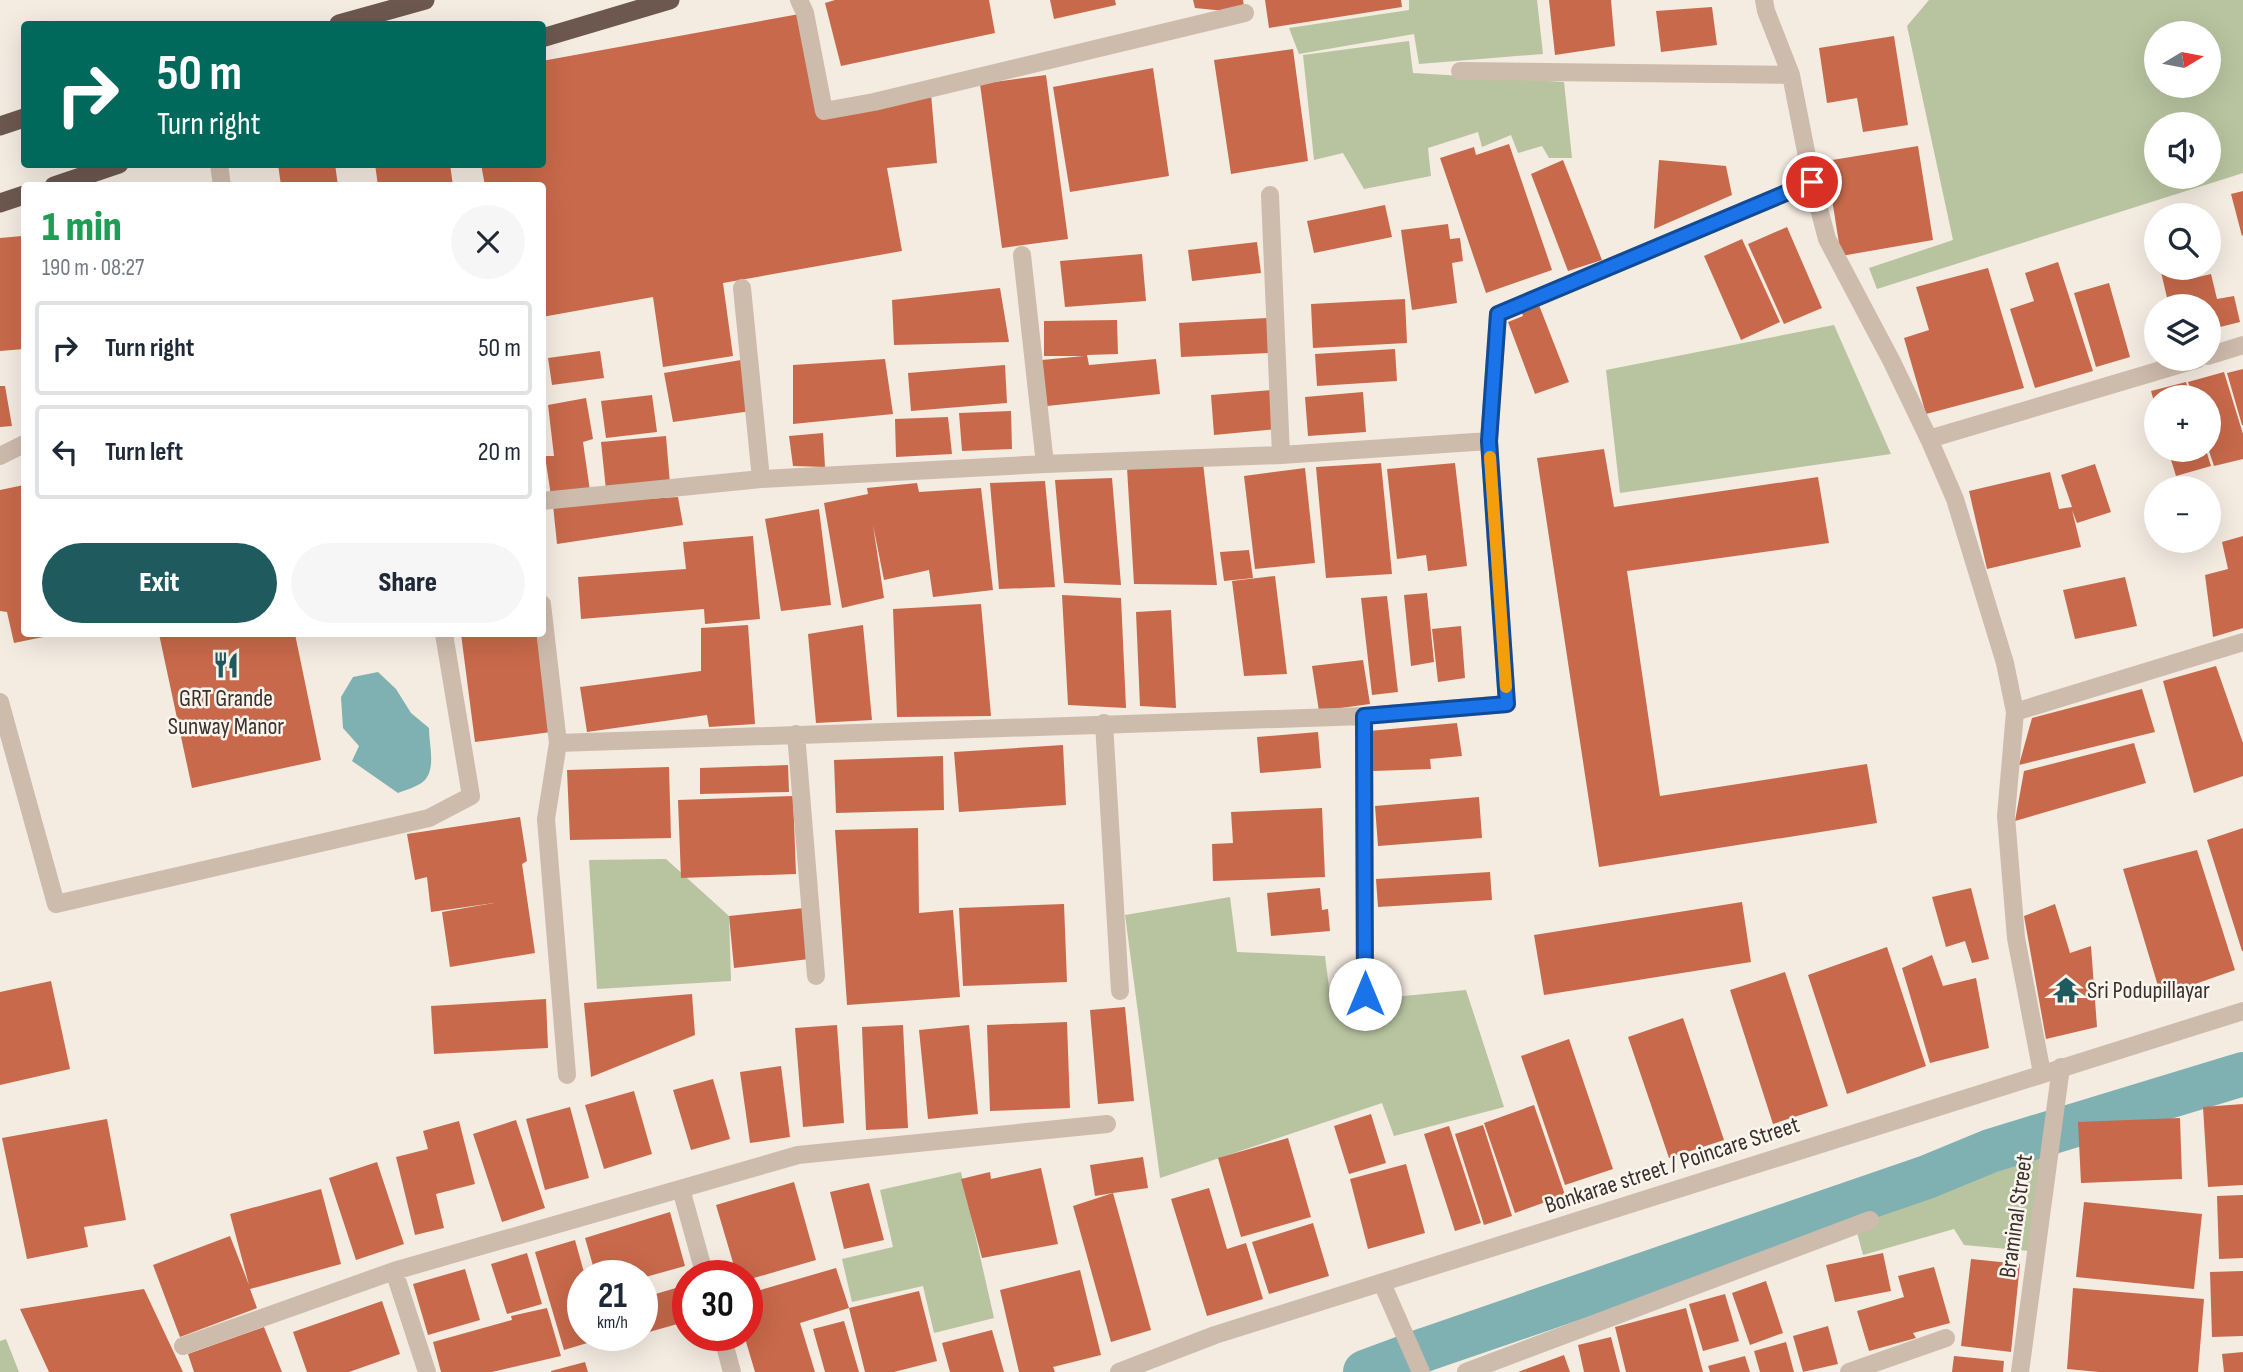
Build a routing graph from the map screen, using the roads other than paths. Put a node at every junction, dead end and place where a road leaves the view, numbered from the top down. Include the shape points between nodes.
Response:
1 (425, 0) edge
2 (670, 0) edge
3 (799, 0) edge
4 (1764, 0) edge
5 (1245, 13) dead end
6 (350, 21) edge
7 (546, 37) edge
8 (1461, 71) dead end
9 (1791, 75) junction
10 (21, 119) edge
11 (0, 126) edge
12 (107, 168) edge
13 (66, 182) edge
14 (1812, 182) junction
15 (1270, 195) dead end
16 (21, 196) edge
17 (0, 203) edge
18 (1022, 255) dead end
19 (743, 288) dead end
20 (2243, 345) edge
21 (2221, 352) edge
22 (2158, 371) edge
23 (1929, 439) junction
24 (1489, 441) junction
25 (21, 446) edge
26 (1281, 455) junction
27 (0, 456) edge
28 (1045, 464) junction
29 (761, 479) junction
30 (546, 501) edge
31 (444, 637) edge
32 (546, 637) edge
33 (2243, 642) edge
34 (0, 702) edge
35 (2015, 712) junction
36 (1364, 716) junction
37 (1104, 723) junction
38 (796, 734) junction
39 (558, 743) junction
40 (816, 976) dead end
41 (1120, 991) dead end
42 (1365, 994) dead end
43 (2243, 1011) edge
44 (2055, 1070) junction
45 (567, 1075) dead end
46 (1107, 1124) dead end
47 (681, 1189) junction
48 (1870, 1220) dead end
49 (701, 1260) edge
50 (394, 1271) junction
51 (1385, 1291) junction
52 (1946, 1338) dead end
53 (183, 1346) dead end
54 (726, 1351) edge
55 (427, 1372) edge
56 (732, 1372) edge
57 (1119, 1372) edge
58 (1421, 1372) edge
59 (1466, 1372) edge
60 (1849, 1372) edge
61 (2020, 1372) edge

1 - 6 highway
2 - 7 highway
3 - 5 street via 824,111
4 - 9 street, Braminal Street
8 - 9 street
9 - 14 street, Braminal Street
10 - 11 highway
12 - 13 highway
14 - 23 street, Braminal Street via 1827,239
14 - 24 street via 1498,314
15 - 26 street
16 - 17 highway
18 - 28 street
19 - 29 street
20 - 21 street
22 - 23 street
23 - 35 street, Braminal Street via 1955,499 2005,663
24 - 26 street
24 - 36 street via 1507,704
25 - 27 street
26 - 28 street
28 - 29 street
29 - 30 street
31 - 34 street via 471,796 429,818 57,905
32 - 39 street
33 - 35 street
35 - 44 street, Braminal Street via 2006,816 2016,939
36 - 37 street
36 - 42 street
37 - 38 street
37 - 41 street
38 - 39 street
38 - 40 street
39 - 45 street via 546,819
43 - 44 street, Bonkarae street / Poincare Street
44 - 51 street, Bonkarae street / Poincare Street
44 - 61 street, Braminal Street
46 - 47 street via 798,1155
47 - 49 street
47 - 50 street
48 - 59 street
50 - 53 street
50 - 55 street
51 - 57 street, Bonkarae street / Poincare Street via 1215,1335
51 - 58 street
52 - 60 street
54 - 56 street

